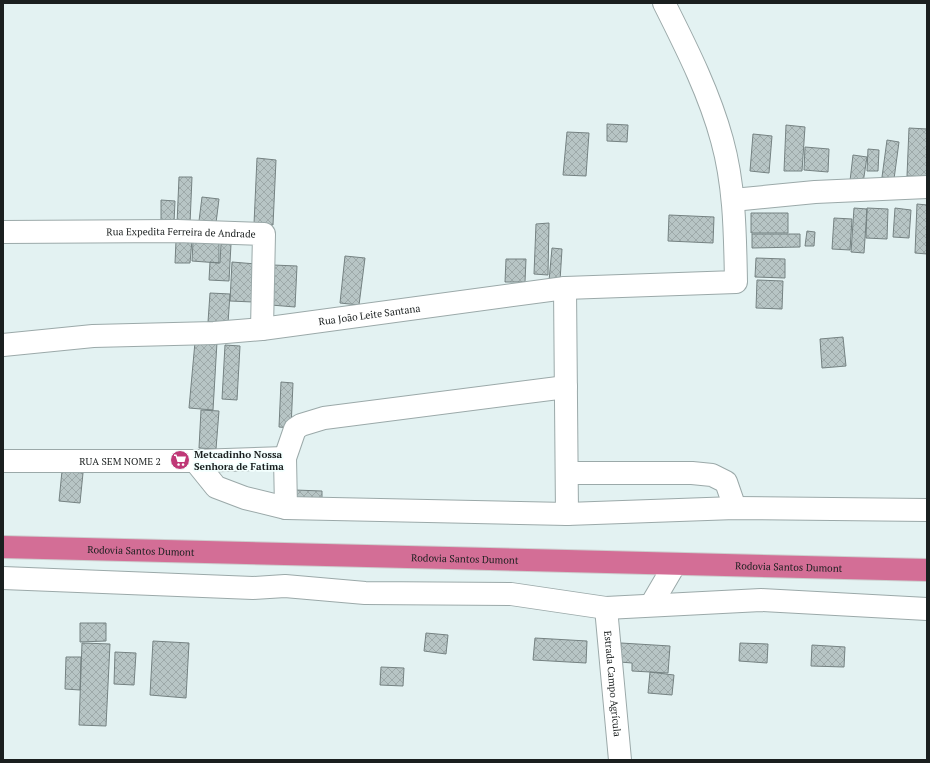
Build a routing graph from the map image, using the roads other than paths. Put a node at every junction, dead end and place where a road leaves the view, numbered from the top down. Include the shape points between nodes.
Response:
1 (664, 3) edge
2 (927, 187) edge
3 (733, 200) junction
4 (3, 232) edge
5 (565, 288) junction
6 (262, 328) junction
7 (3, 345) edge
8 (566, 387) junction
9 (285, 458) junction
10 (3, 460) edge
11 (195, 461) junction
12 (567, 473) junction
13 (286, 508) junction
14 (735, 508) junction
15 (927, 510) edge
16 (567, 514) junction
17 (3, 547) edge
18 (675, 564) junction
19 (927, 570) edge
20 (3, 578) edge
21 (651, 605) junction
22 (606, 608) junction
23 (927, 609) edge
24 (620, 760) edge

1 - 3 street via 687,47 720,133
2 - 3 street via 815,192
3 - 5 street, Rua João Leite Santana via 736,282
4 - 6 street, Rua Expedita Ferreira de Andrade via 177,231 264,234
5 - 6 street, Rua João Leite Santana
5 - 8 street
6 - 7 street, Rua João Leite Santana via 214,333 93,336
8 - 9 street via 324,418 295,429
8 - 12 street
9 - 11 street, RUA SEM NOME 2
9 - 13 street
10 - 11 street, RUA SEM NOME 2
11 - 13 street via 216,487 245,498
12 - 14 street via 692,473 712,476 726,482
12 - 16 street
13 - 16 street
14 - 15 street
14 - 16 street
17 - 18 highway, Rodovia Santos Dumont
18 - 19 highway, Rodovia Santos Dumont
18 - 21 street
20 - 22 street via 253,588 311,587 365,592 511,594
21 - 22 street
21 - 23 street via 761,600
22 - 24 street, Estrada Campo Agrícula

